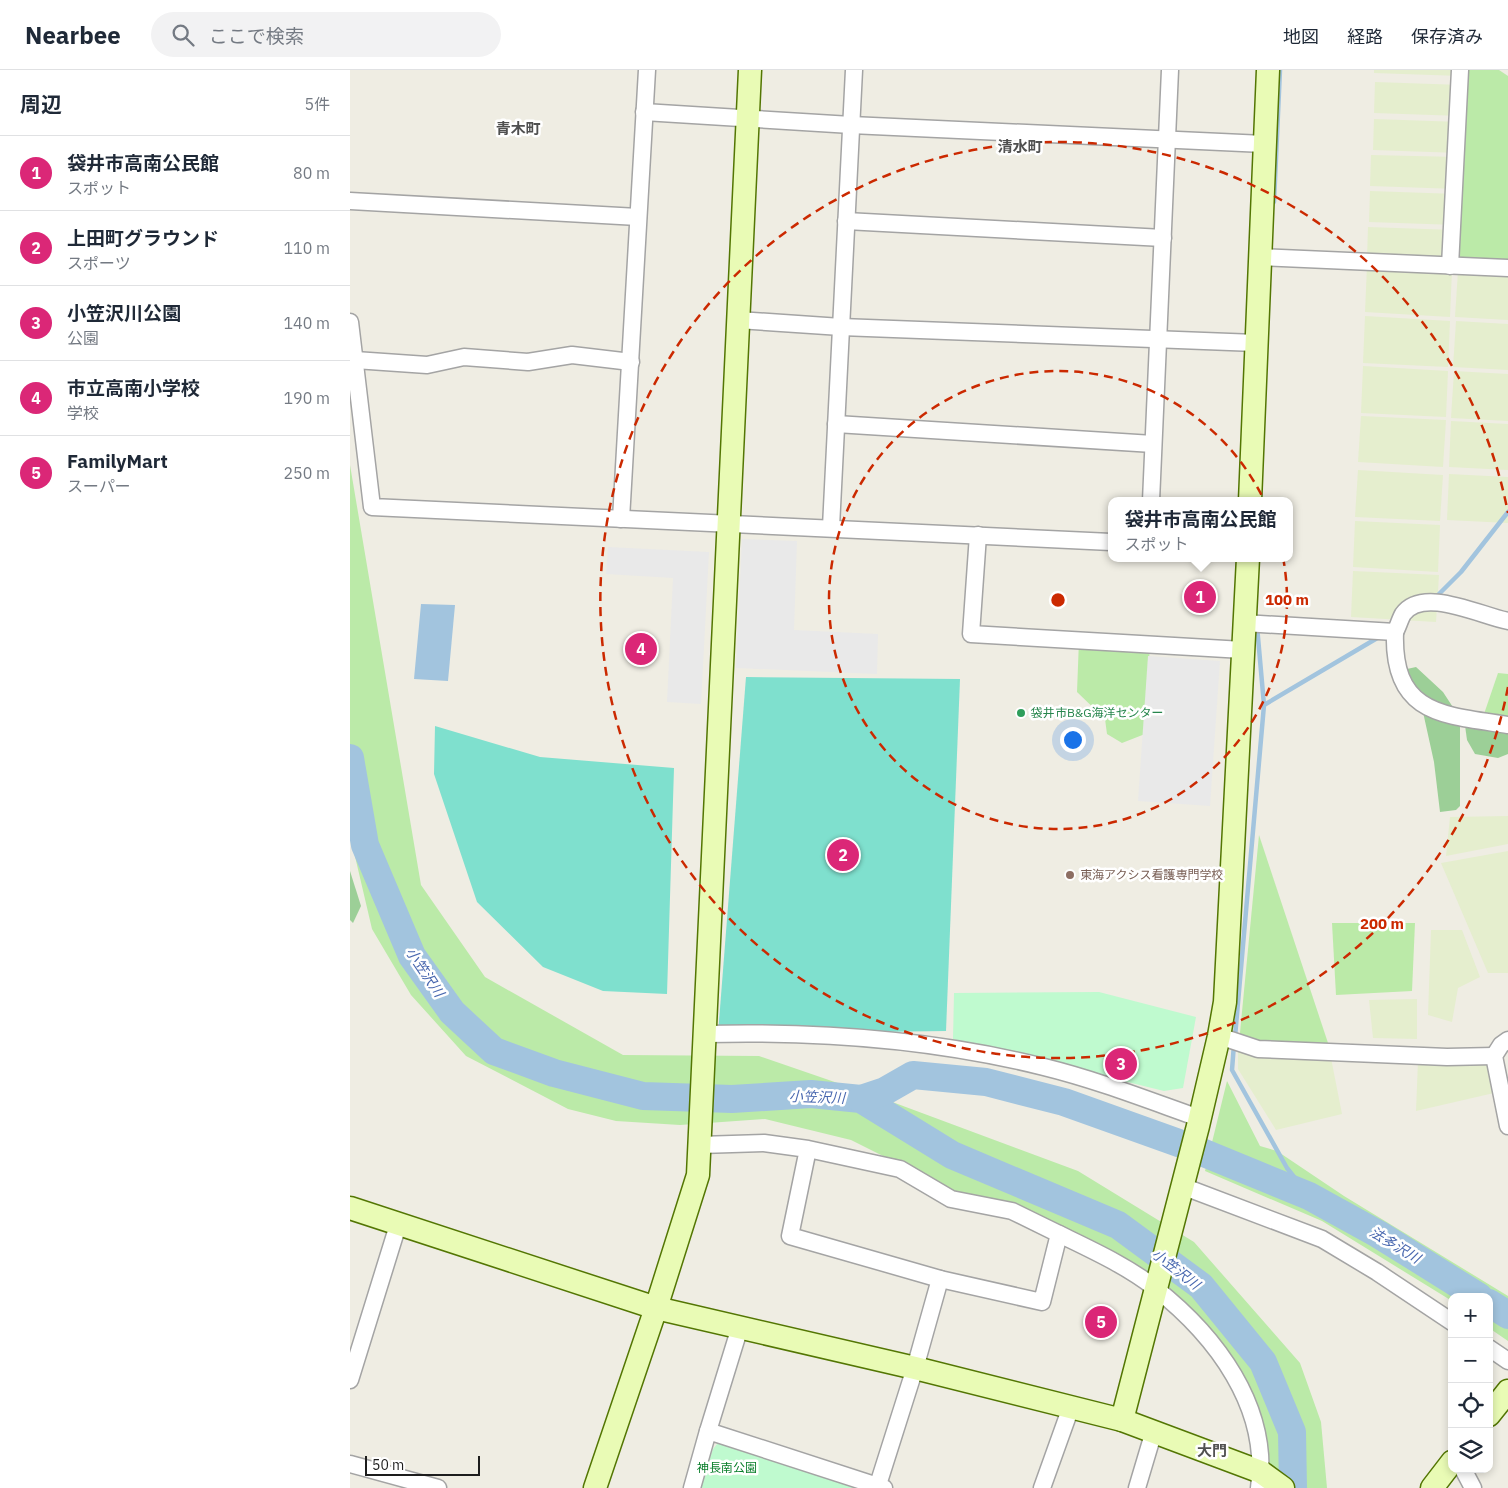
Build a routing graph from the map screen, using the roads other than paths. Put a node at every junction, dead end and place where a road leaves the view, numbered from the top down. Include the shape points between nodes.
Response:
1 (647, 70) edge
2 (750, 70) edge
3 (854, 70) edge
4 (1170, 70) edge
5 (1268, 70) edge
6 (1460, 70) edge
7 (644, 112) junction
8 (747, 119) junction
9 (851, 125) junction
10 (1168, 139) junction
11 (1264, 144) junction
12 (350, 201) edge
13 (638, 217) junction
14 (846, 221) junction
15 (1163, 238) junction
16 (1260, 257) junction
17 (1450, 266) junction
18 (1508, 268) edge
19 (738, 320) junction
20 (350, 322) edge
21 (841, 327) junction
22 (1158, 339) junction
23 (1256, 343) junction
24 (354, 360) junction
25 (630, 362) junction
26 (836, 424) junction
27 (1154, 444) junction
28 (1151, 497) edge
29 (1250, 497) edge
30 (621, 520) junction
31 (729, 523) junction
32 (831, 527) junction
33 (978, 535) junction
34 (1108, 542) edge
35 (1248, 562) edge
36 (1508, 621) edge
37 (1244, 623) junction
38 (1395, 632) junction
39 (1243, 650) junction
40 (1508, 726) edge
41 (1219, 1036) junction
42 (705, 1038) junction
43 (1508, 1040) edge
44 (1494, 1056) junction
45 (1198, 1122) junction
46 (1508, 1126) edge
47 (701, 1136) junction
48 (808, 1148) junction
49 (1184, 1178) junction
50 (350, 1208) edge
51 (398, 1225) junction
52 (1059, 1234) junction
53 (940, 1279) junction
54 (1155, 1285) junction
55 (656, 1308) junction
56 (1448, 1319) edge
57 (740, 1327) junction
58 (1493, 1351) edge
59 (1508, 1361) edge
60 (916, 1368) junction
61 (350, 1380) edge
62 (1508, 1391) edge
63 (1070, 1407) junction
64 (1493, 1410) edge
65 (1122, 1420) junction
66 (708, 1431) junction
67 (1154, 1431) junction
68 (350, 1464) edge
69 (1448, 1467) edge
70 (1465, 1473) edge
71 (1267, 1481) edge
72 (879, 1487) edge
73 (438, 1488) edge
74 (595, 1488) edge
75 (692, 1488) edge
76 (1042, 1488) edge
77 (1137, 1488) edge
78 (1432, 1488) edge
79 (1473, 1488) edge

1 - 7 street
2 - 8 street
3 - 9 street
4 - 10 street
5 - 11 street
6 - 17 street
7 - 8 street
7 - 13 street
8 - 9 street
8 - 19 street
9 - 10 street
9 - 14 street
10 - 11 street
10 - 15 street
11 - 16 street
12 - 13 street
13 - 25 street
14 - 15 street
14 - 21 street
15 - 22 street
16 - 17 street
16 - 23 street
17 - 18 street
19 - 21 street
19 - 31 street
20 - 24 street
21 - 22 street
21 - 26 street
22 - 23 street
22 - 27 street
23 - 29 street
24 - 25 street via 427,365 464,357 528,362 572,355
24 - 30 street via 372,507
25 - 30 street
26 - 27 street
26 - 32 street
27 - 28 street
30 - 31 street
31 - 32 street
31 - 42 street
32 - 33 street
33 - 34 street
33 - 39 street via 971,634
35 - 37 street
36 - 38 street via 1439,602 1422,603 1402,615
37 - 38 street
37 - 39 street
38 - 40 street via 1394,652 1402,680 1423,705 1442,715
39 - 41 street via 1225,992
41 - 44 street via 1258,1049
41 - 45 street
42 - 45 street via 760,1032 851,1035 974,1052 1045,1067
42 - 47 street
43 - 44 street via 1500,1045
44 - 46 street
45 - 49 street
47 - 48 street
47 - 55 street via 698,1175
48 - 52 street via 900,1168 951,1199 1012,1211
48 - 53 street via 790,1236
49 - 54 street
49 - 56 street via 1322,1239
50 - 51 street
51 - 55 street
51 - 61 street
52 - 53 street via 1042,1302
52 - 54 street
53 - 60 street
54 - 65 street
54 - 71 street via 1194,1322 1224,1360 1246,1396 1258,1430
55 - 57 street
55 - 74 street
57 - 60 street
57 - 66 street
58 - 59 street
60 - 63 street
60 - 72 street
62 - 64 street
63 - 65 street
63 - 76 street
65 - 67 street
66 - 72 street
66 - 75 street
67 - 71 street
67 - 77 street
68 - 73 street
69 - 78 street
70 - 79 street

